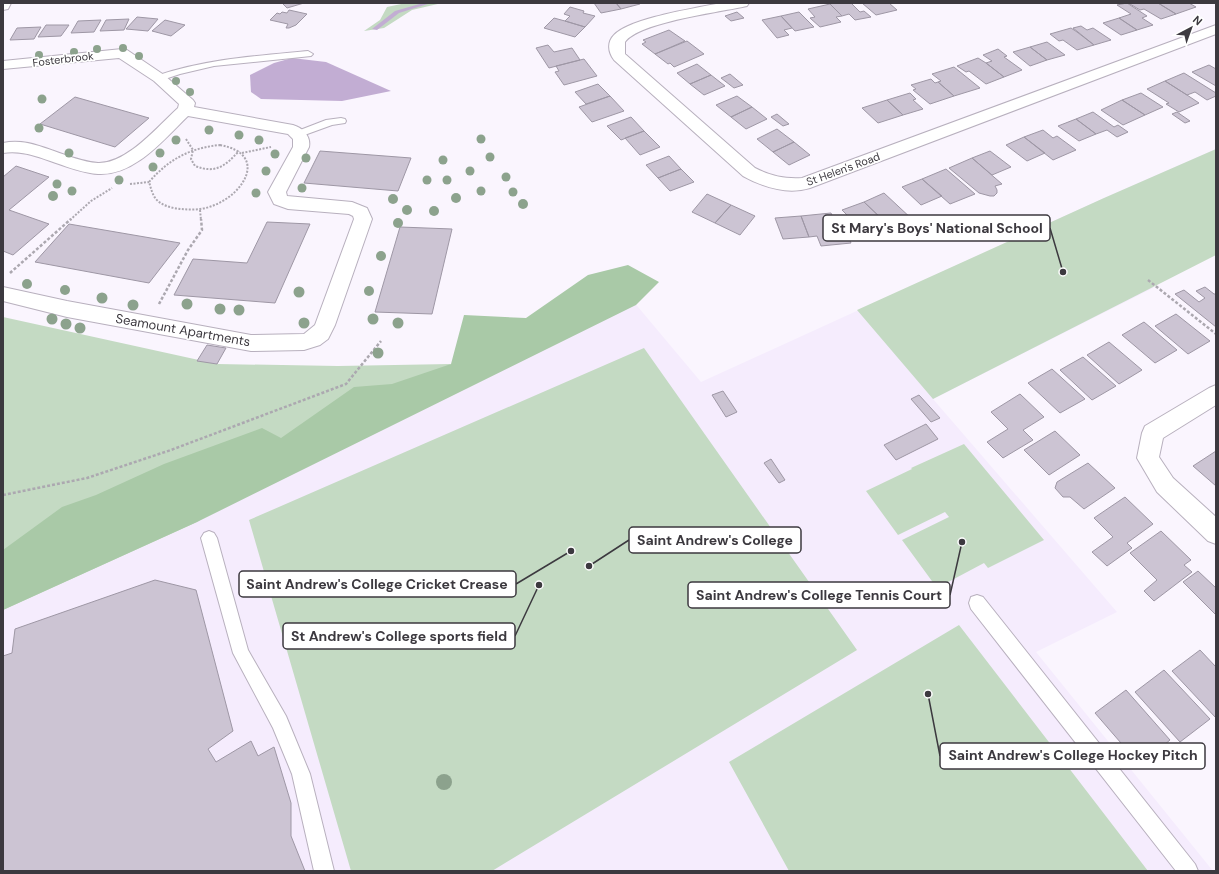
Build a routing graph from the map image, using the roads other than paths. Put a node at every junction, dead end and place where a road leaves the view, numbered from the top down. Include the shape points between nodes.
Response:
1 (4, 3) edge
2 (742, 3) edge
3 (3, 6) edge
4 (1216, 29) edge
5 (308, 54) dead end
6 (3, 65) edge
7 (159, 78) junction
8 (185, 110) junction
9 (341, 121) dead end
10 (299, 134) junction
11 (3, 148) edge
12 (3, 294) edge
13 (1216, 394) edge
14 (1216, 533) edge
15 (209, 538) dead end
16 (977, 602) dead end
17 (324, 871) edge
18 (1188, 871) edge

1 - 3 street
2 - 4 street, St Helen's Road via 634,29 621,36 617,42 617,51 619,57 749,172 764,181 789,186 804,184
5 - 7 lane via 210,63 177,70
6 - 7 street, Fosterbrook via 122,53
7 - 8 street via 187,103
8 - 10 street via 293,130
8 - 11 street via 133,157 113,167 89,168 21,146
9 - 10 lane via 330,122
10 - 12 street, Seamount Apartments via 301,147 277,192 280,200 288,203 352,208 361,212 363,219 326,325 313,339 304,342 224,339
13 - 14 street via 1153,433 1148,458 1165,485
15 - 17 lane via 241,653 280,722 301,774
16 - 18 lane

